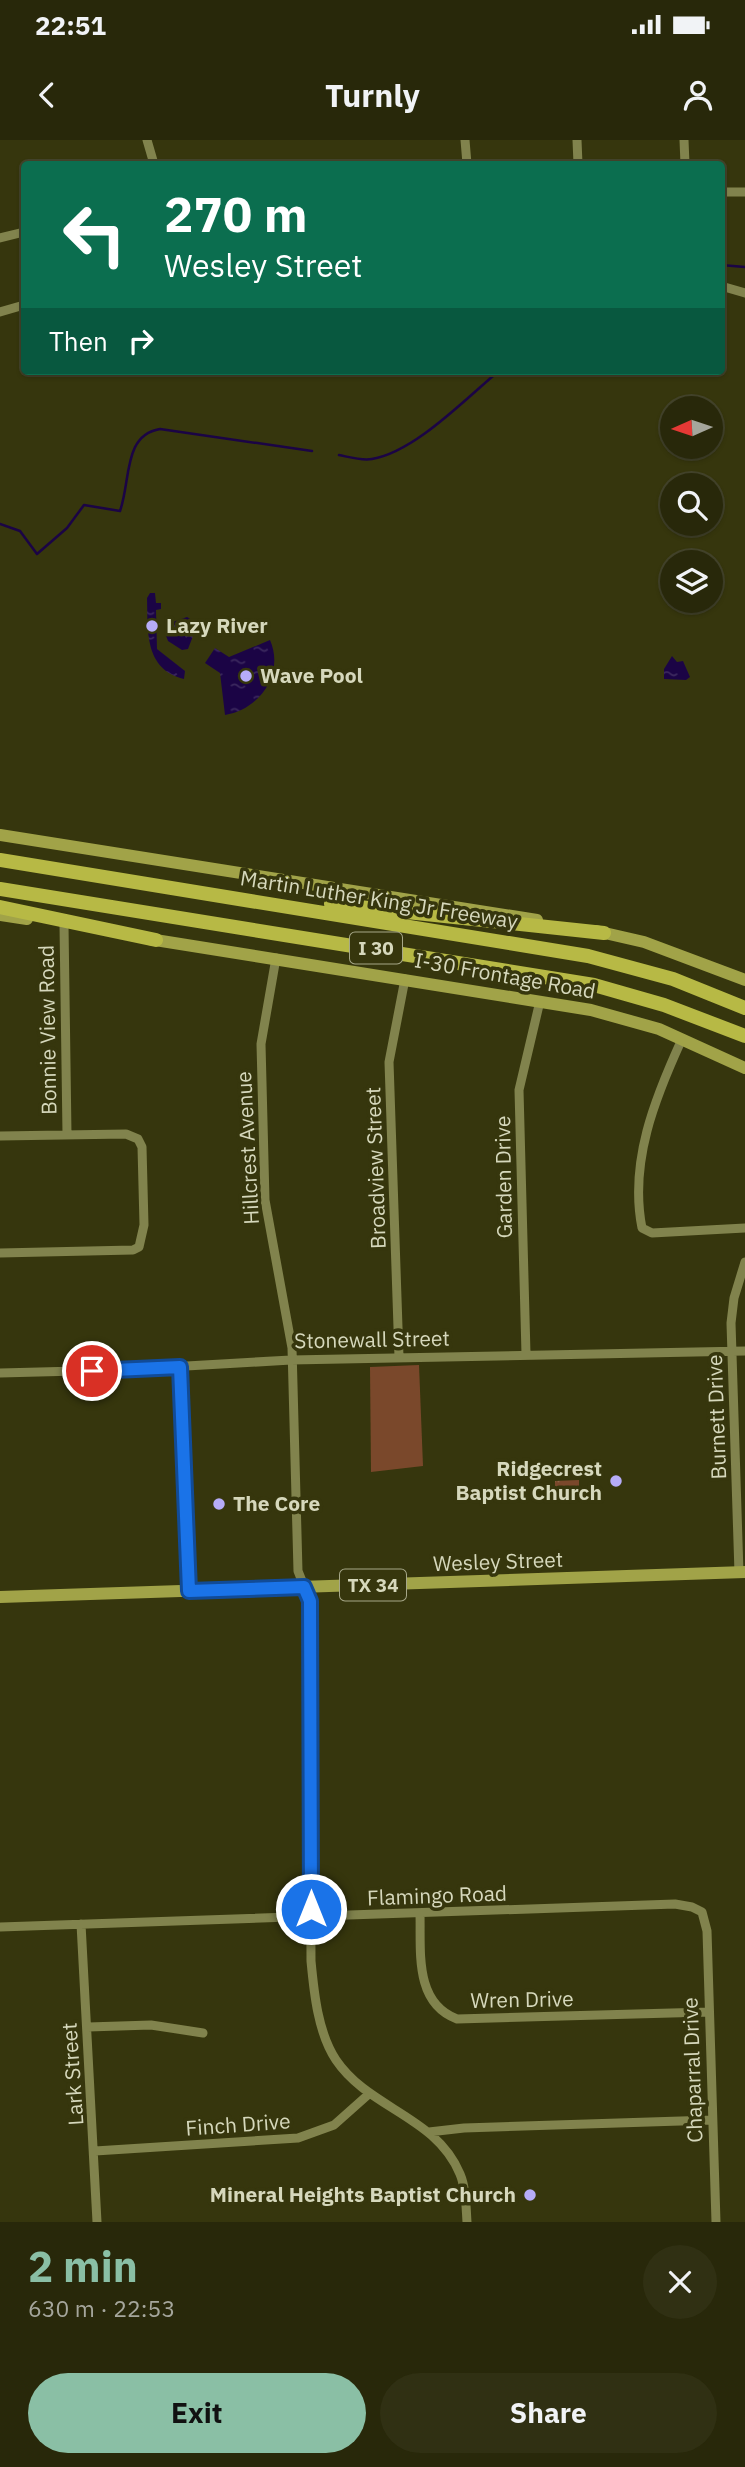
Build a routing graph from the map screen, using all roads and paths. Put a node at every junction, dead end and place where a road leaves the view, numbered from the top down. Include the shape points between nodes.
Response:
1 (147, 140) edge
2 (465, 140) edge
3 (577, 140) edge
4 (684, 140) edge
5 (153, 161) edge
6 (467, 161) edge
7 (578, 161) edge
8 (685, 161) edge
9 (725, 192) edge
10 (745, 192) edge
11 (21, 233) edge
12 (0, 238) edge
13 (725, 287) edge
14 (745, 293) edge
15 (21, 306) edge
16 (0, 312) edge
17 (0, 835) edge
18 (0, 860) edge
19 (0, 889) edge
20 (192, 891) junction
21 (0, 907) edge
22 (0, 915) edge
23 (64, 925) junction
24 (604, 933) junction
25 (156, 940) junction
26 (276, 958) junction
27 (405, 979) junction
28 (745, 980) edge
29 (540, 1001) junction
30 (745, 1008) edge
31 (745, 1036) edge
32 (682, 1039) junction
33 (745, 1068) edge
34 (67, 1135) junction
35 (0, 1136) edge
36 (745, 1228) edge
37 (0, 1253) edge
38 (745, 1262) edge
39 (732, 1351) junction
40 (745, 1351) edge
41 (526, 1354) junction
42 (399, 1357) junction
43 (291, 1360) junction
44 (180, 1367) junction
45 (0, 1373) edge
46 (742, 1572) edge
47 (304, 1587) junction
48 (189, 1591) junction
49 (0, 1597) edge
50 (419, 1914) junction
51 (704, 1917) joint
52 (311, 1918) junction
53 (81, 1924) junction
54 (0, 1927) edge
55 (708, 2012) junction
56 (88, 2027) junction
57 (203, 2033) dead end
58 (370, 2093) junction
59 (712, 2120) junction
60 (429, 2132) junction
61 (95, 2151) junction
62 (97, 2222) edge
63 (467, 2222) edge
64 (716, 2222) edge

1 - 5 street
2 - 6 street
3 - 7 street
4 - 8 street
9 - 10 street
11 - 12 street
13 - 14 street
15 - 16 street
17 - 24 main road
18 - 20 highway, Martin Luther King Jr Freeway / I 30
19 - 31 highway, I 30 via 594,985
20 - 24 highway
20 - 30 highway, Martin Luther King Jr Freeway / I 30 via 588,956 673,979
21 - 25 highway
22 - 23 main road, I-30 Frontage Road
23 - 25 main road, I-30 Frontage Road
23 - 34 street, Bonnie View Road
24 - 28 main road via 644,942
25 - 26 main road, I-30 Frontage Road
26 - 27 main road, I-30 Frontage Road
26 - 43 street, Hillcrest Avenue via 261,1044 265,1200
27 - 29 main road, I-30 Frontage Road
27 - 42 street, Broadview Street via 389,1062
29 - 32 main road, I-30 Frontage Road via 636,1020
29 - 41 street, Garden Drive via 519,1090
32 - 33 main road, I-30 Frontage Road
32 - 36 street via 641,1148 642,1228 652,1233
34 - 35 street
34 - 37 street via 130,1135 138,1139 144,1225 139,1247
38 - 39 street, Burnett Drive via 732,1311
39 - 40 street, Stonewall Street
39 - 41 street, Stonewall Street
39 - 46 street, Burnett Drive
41 - 42 street, Stonewall Street
42 - 43 street, Stonewall Street
43 - 44 street, Stonewall Street
43 - 47 street, Hillcrest Avenue via 298,1572
44 - 45 street, Stonewall Street
44 - 48 street
46 - 47 main road, Wesley Street / TX 34
47 - 48 main road, Wesley Street / TX 34
47 - 52 street, Hillcrest Avenue via 310,1601
48 - 49 main road, Wesley Street / TX 34
50 - 51 street, Flamingo Road via 675,1904 692,1907
50 - 52 street, Flamingo Road
50 - 55 street, Wren Drive via 423,1981 439,2007 457,2019
51 - 55 street, Chaparral Drive
52 - 53 street, Flamingo Road
52 - 58 street, Hillcrest Avenue via 314,1988 327,2039 344,2071
53 - 54 street, Flamingo Road
53 - 56 street, Lark Street
55 - 59 street, Chaparral Drive
56 - 57 street via 151,2025
56 - 61 street, Lark Street
58 - 60 street, Hillcrest Avenue
58 - 61 street, Finch Drive via 334,2125 298,2138
59 - 60 street
59 - 64 street, Chaparral Drive
60 - 63 street, Hillcrest Avenue via 445,2147 461,2175
61 - 62 street, Lark Street

